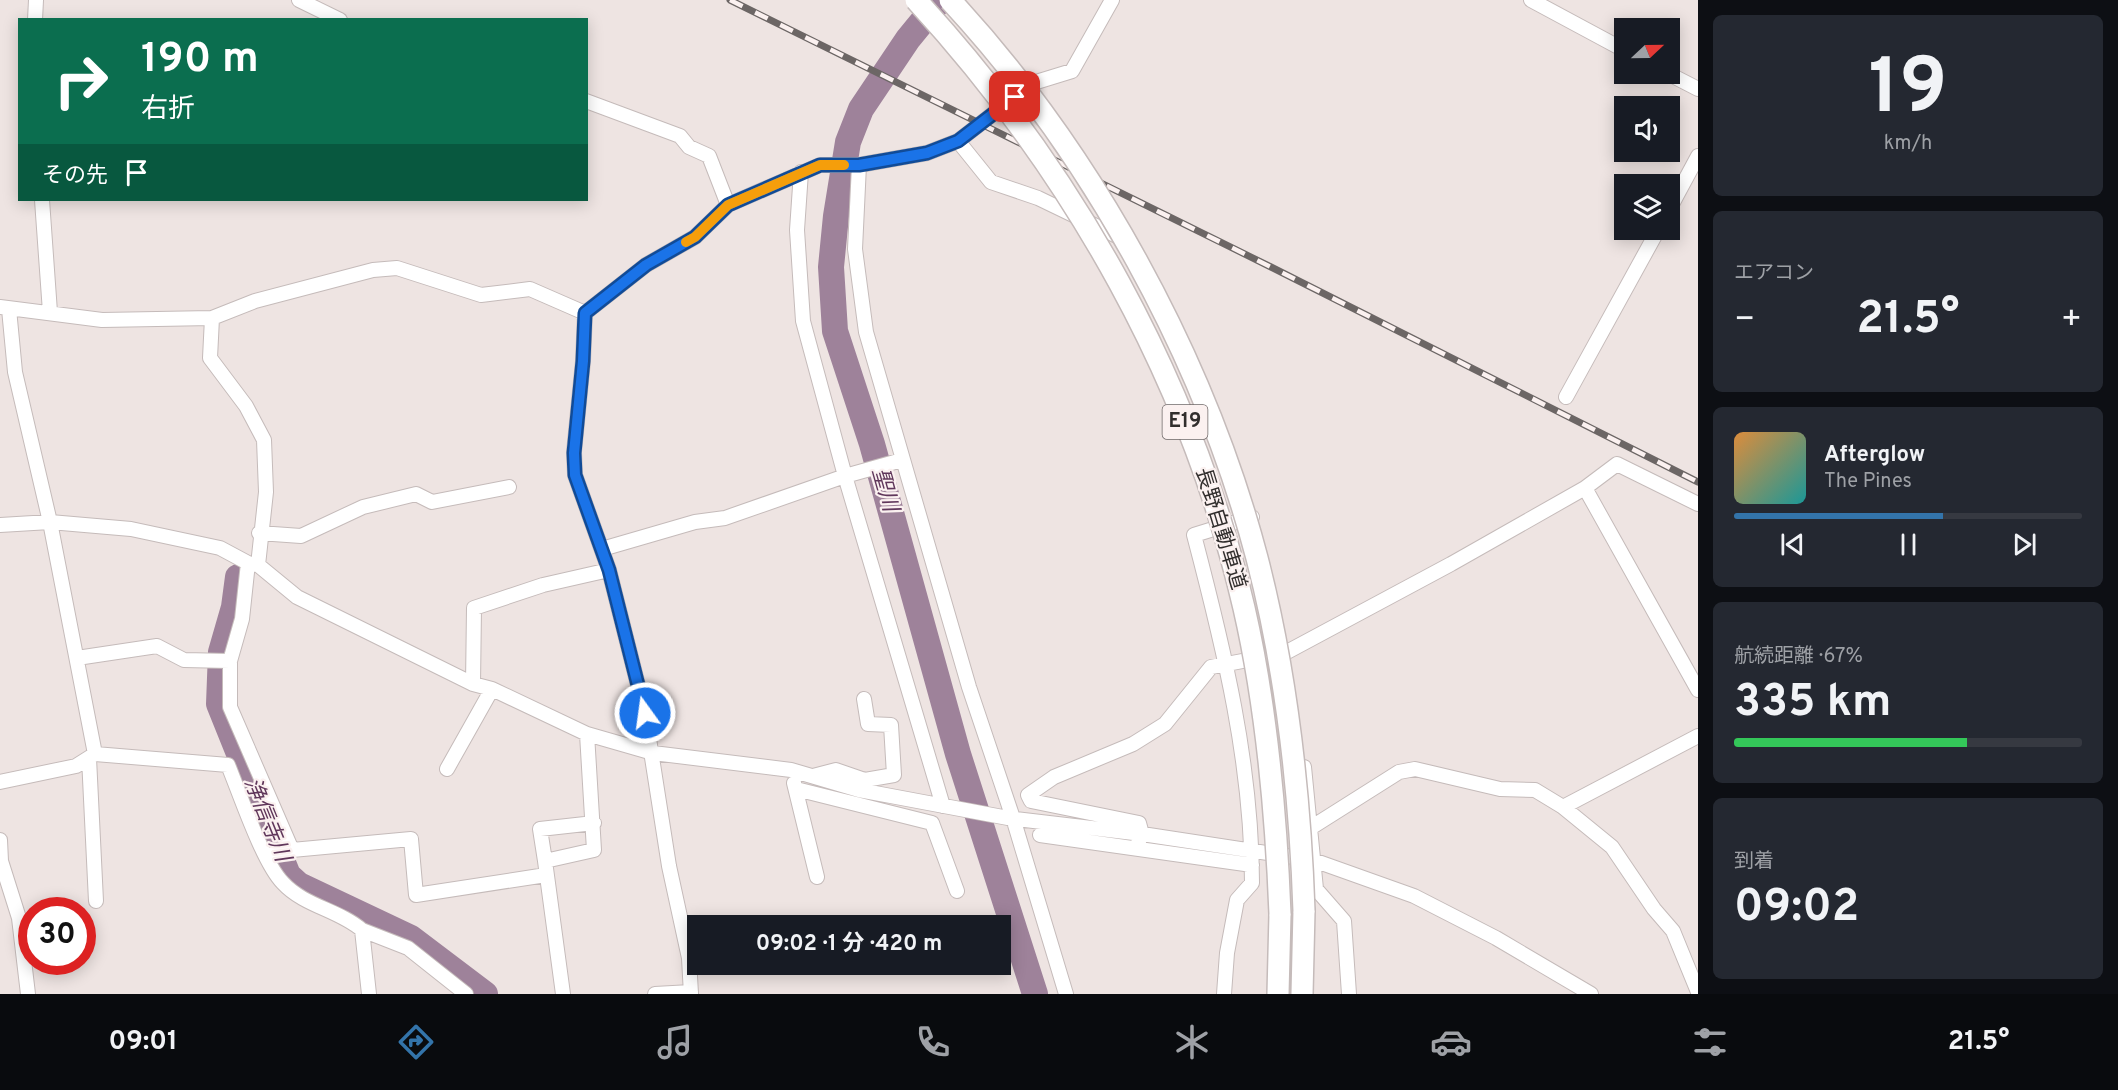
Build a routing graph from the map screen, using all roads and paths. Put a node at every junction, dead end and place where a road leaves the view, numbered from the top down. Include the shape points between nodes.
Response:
1 (36, 0) edge
2 (299, 0) edge
3 (916, 0) edge
4 (950, 0) edge
5 (961, 0) edge
6 (1112, 0) edge
7 (1531, 0) edge
8 (35, 18) edge
9 (336, 18) edge
10 (1614, 45) edge
11 (1680, 80) edge
12 (1033, 82) junction
13 (1698, 89) edge
14 (588, 102) edge
15 (958, 141) junction
16 (1698, 156) edge
17 (859, 165) junction
18 (801, 172) junction
19 (1680, 189) edge
20 (42, 201) edge
21 (728, 205) junction
22 (1652, 240) edge
23 (4, 308) edge
24 (50, 312) junction
25 (585, 313) junction
26 (212, 318) junction
27 (1566, 397) dead end
28 (902, 460) junction
29 (844, 476) junction
30 (509, 487) dead end
31 (1585, 488) junction
32 (1698, 504) edge
33 (1252, 518) junction
34 (50, 522) junction
35 (0, 525) edge
36 (260, 533) junction
37 (602, 549) junction
38 (253, 564) junction
39 (609, 570) junction
40 (1285, 653) junction
41 (77, 658) junction
42 (223, 660) junction
43 (1227, 663) junction
44 (473, 684) junction
45 (492, 689) junction
46 (1698, 690) edge
47 (864, 699) dead end
48 (587, 734) junction
49 (1698, 736) edge
50 (653, 753) junction
51 (92, 756) junction
52 (250, 758) junction
53 (231, 766) junction
54 (447, 769) dead end
55 (791, 770) junction
56 (813, 776) junction
57 (0, 782) edge
58 (796, 789) junction
59 (1563, 807) junction
60 (948, 808) junction
61 (1010, 818) junction
62 (594, 823) junction
63 (1311, 827) junction
64 (1142, 834) junction
65 (1040, 835) dead end
66 (0, 840) edge
67 (1136, 848) junction
68 (290, 851) junction
69 (269, 855) junction
70 (1252, 858) junction
71 (545, 861) junction
72 (1314, 861) junction
73 (546, 875) junction
74 (817, 877) dead end
75 (957, 891) dead end
76 (96, 897) edge
77 (362, 930) junction
78 (1698, 992) edge
79 (691, 993) edge
80 (28, 994) edge
81 (369, 994) edge
82 (466, 994) edge
83 (563, 994) edge
84 (655, 994) edge
85 (1066, 994) edge
86 (1224, 994) edge
87 (1278, 994) edge
88 (1302, 994) edge
89 (1349, 994) edge
90 (1591, 994) edge

1 - 8 street
2 - 9 street
3 - 87 highway, 長野自動車道 / E19, bridge via 1012,114 1070,199 1140,322 1192,440 1224,534 1253,651 1272,781 1280,914
4 - 88 highway, 長野自動車道 / E19, bridge via 1046,118 1099,197 1162,311 1215,431 1256,557 1280,664 1296,777 1304,911
5 - 12 street
6 - 12 street via 1072,71
7 - 10 street
11 - 13 street
12 - 15 street
14 - 21 street via 680,136 688,147 709,156
15 - 17 street via 927,153
15 - 33 street via 991,182 1038,198 1137,245 1202,378
16 - 19 street
17 - 18 street via 820,165
17 - 28 street via 855,249 866,332
18 - 21 street
18 - 29 street via 797,230 803,321
20 - 24 street
21 - 25 street via 695,237 646,265
22 - 27 street
23 - 24 street
23 - 34 street
24 - 26 street via 102,320
25 - 26 street via 530,289 481,294 397,268 373,270 255,301
25 - 37 street via 575,475
26 - 36 street via 210,358 249,411 264,440 266,492
28 - 29 street
28 - 61 street
29 - 37 street via 725,518 695,522
29 - 60 street
30 - 36 street via 432,502 416,494 363,507 301,536
31 - 32 street via 1617,464
31 - 40 street
31 - 46 street
33 - 40 street via 1274,595
33 - 43 street via 1194,535
34 - 35 street
34 - 38 street via 131,529 220,548
34 - 41 street
36 - 38 street
37 - 39 street
38 - 42 street via 242,619
38 - 44 street via 297,597
39 - 44 street via 543,585 474,608
39 - 50 street
40 - 43 street
40 - 63 street
41 - 42 street via 157,646 184,660
41 - 51 street
42 - 52 street via 230,706
43 - 64 street via 1211,667 1165,724 1132,744 1054,777 1028,795 1031,801 1139,823
43 - 70 street via 1243,758
44 - 45 street
45 - 48 street
45 - 54 street
47 - 56 street via 868,724 891,725 894,775 865,780 836,770
48 - 50 street
48 - 62 street
49 - 59 street
50 - 55 street
50 - 79 street via 669,866 689,958
51 - 53 street
51 - 57 street via 76,766
51 - 76 street
52 - 53 street
52 - 68 street
53 - 69 street
55 - 56 street
55 - 58 street
56 - 60 street via 859,790
58 - 74 street
58 - 75 street via 932,823
59 - 63 street via 1535,790 1500,789 1415,768 1399,771
59 - 78 street via 1612,847 1673,931
60 - 61 street
61 - 64 street
61 - 85 street
62 - 71 street via 594,850
62 - 71 street via 540,829
63 - 72 street
64 - 67 street
64 - 70 street
65 - 67 street
66 - 80 street via 2,861 19,918
67 - 70 street
68 - 69 street
68 - 73 street via 411,839 416,895
69 - 77 street via 282,883
70 - 72 street
70 - 86 street via 1252,883 1237,900
71 - 73 street
72 - 89 street via 1316,889 1344,921
72 - 90 street via 1414,896
73 - 83 street
77 - 81 street
77 - 82 street via 408,948
79 - 84 street

